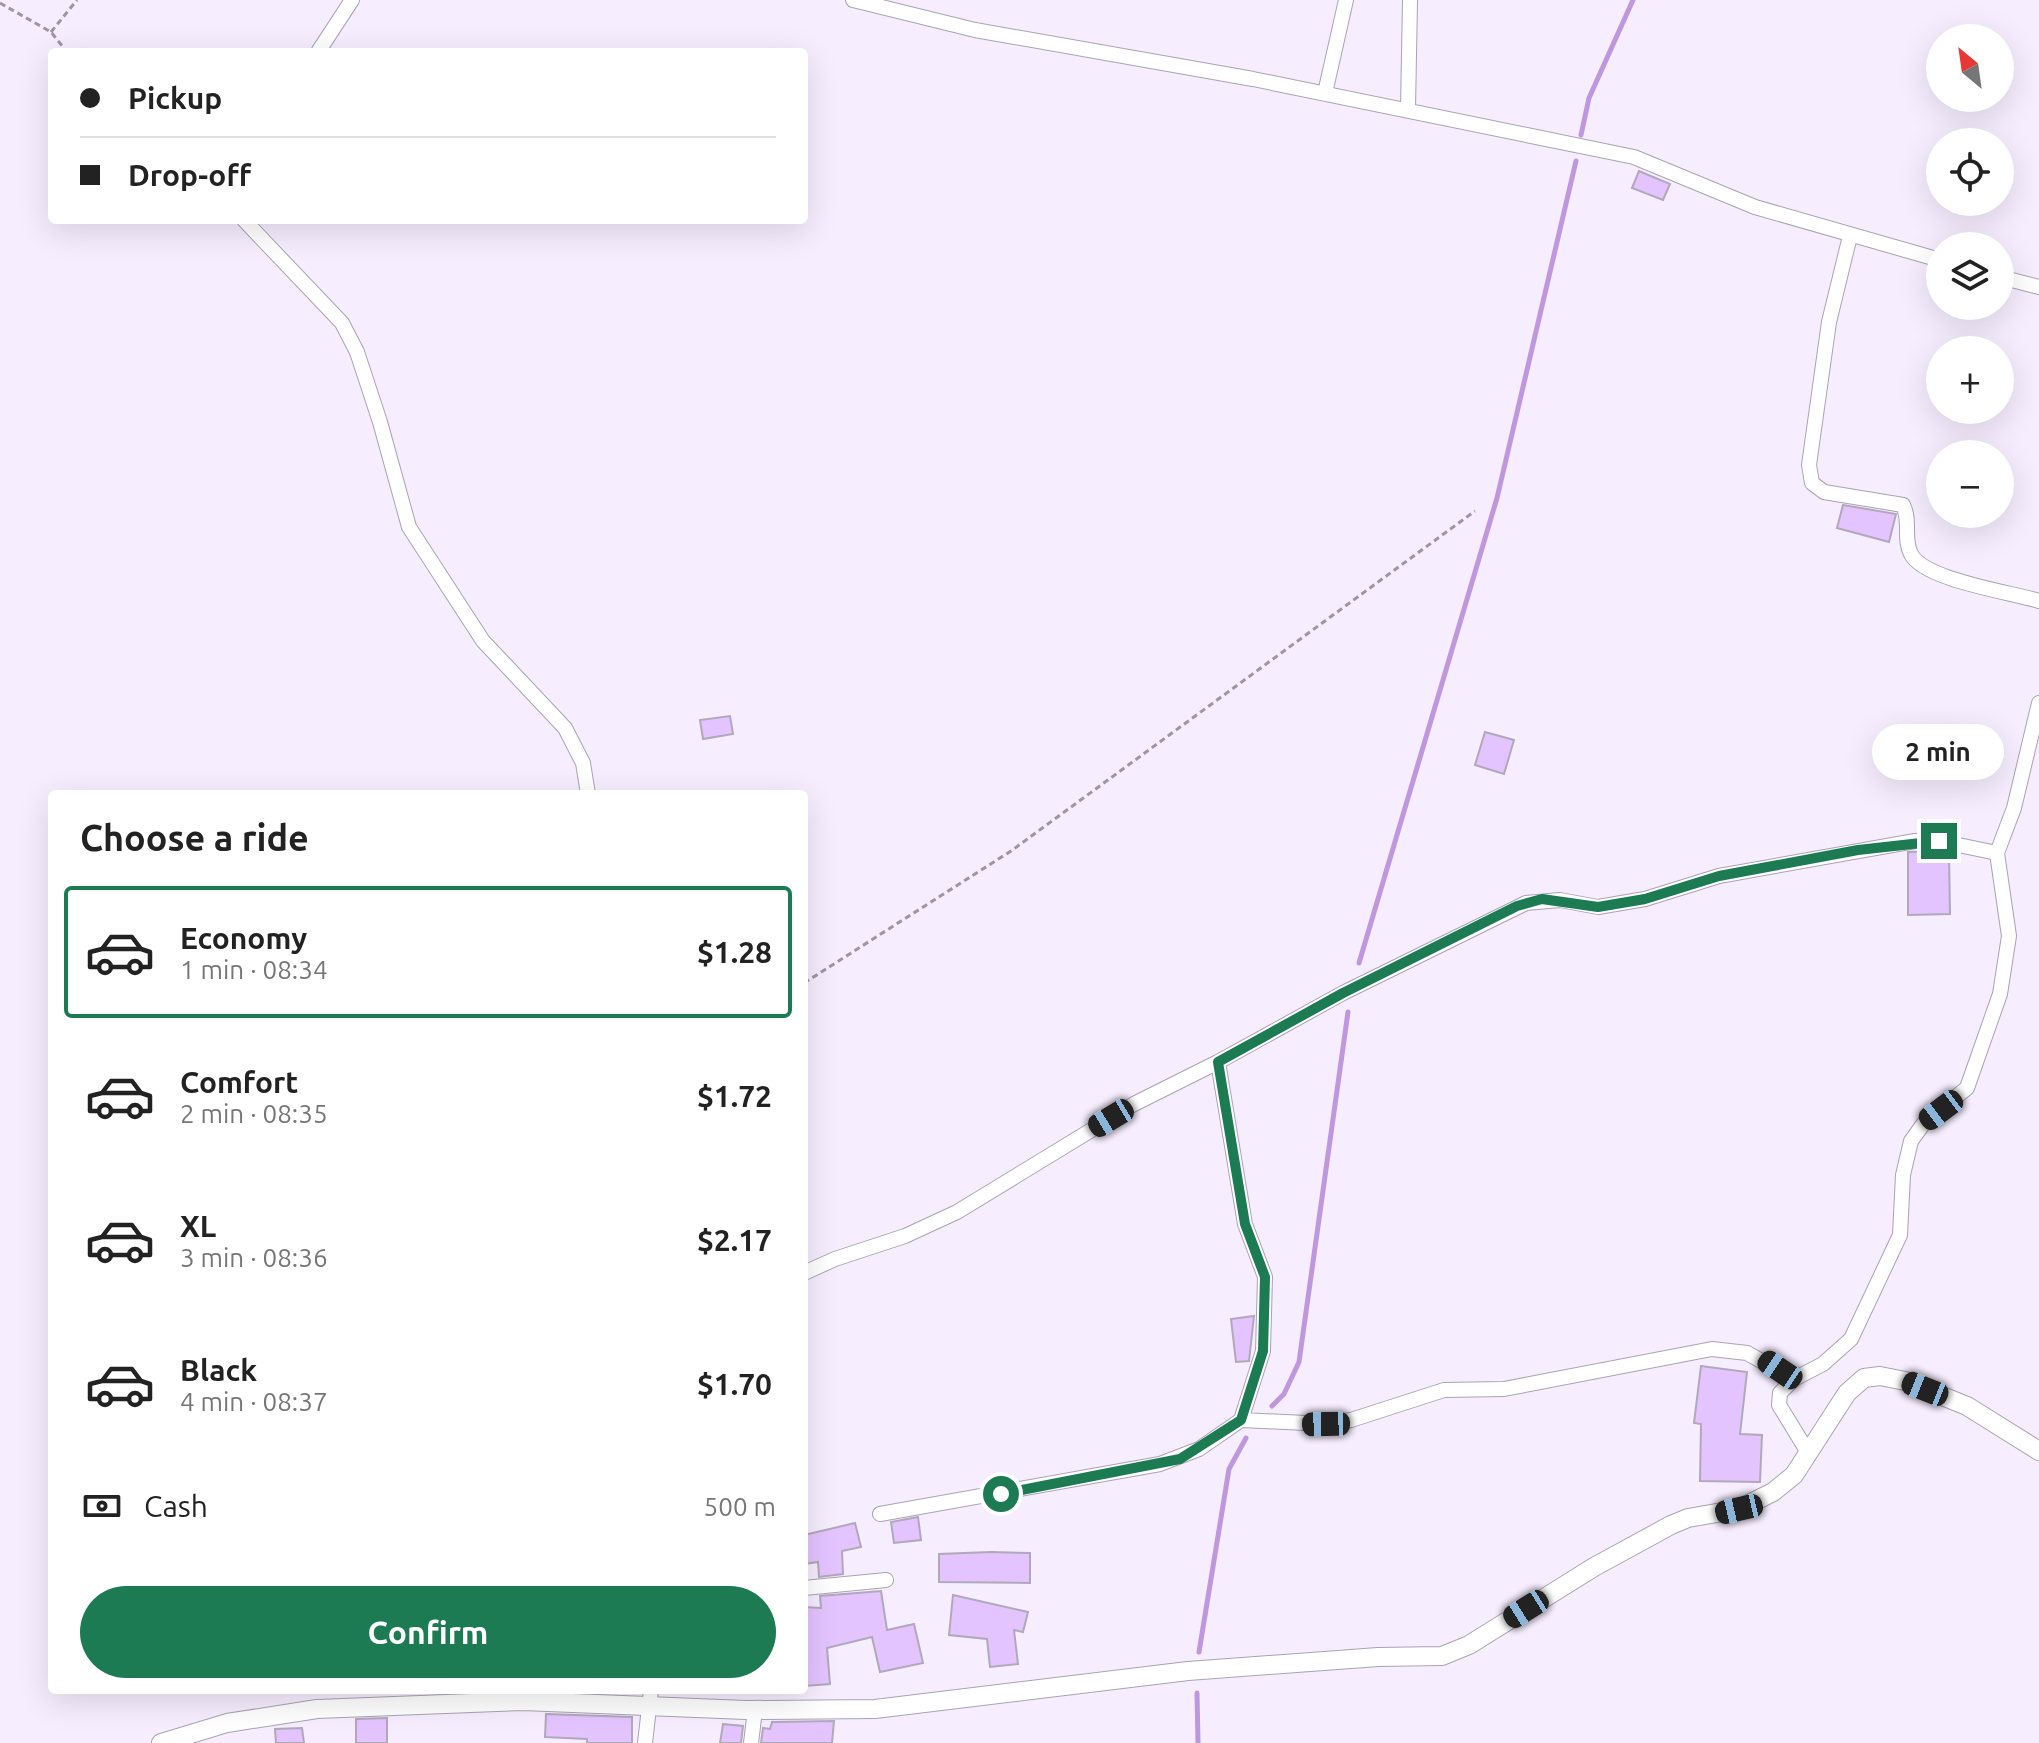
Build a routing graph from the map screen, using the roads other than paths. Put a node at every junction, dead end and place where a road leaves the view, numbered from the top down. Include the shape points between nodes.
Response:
1 (352, 0) edge
2 (853, 0) edge
3 (1346, 0) edge
4 (1410, 0) edge
5 (321, 48) edge
6 (1325, 93) junction
7 (1408, 109) junction
8 (248, 224) edge
9 (1850, 236) junction
10 (1926, 256) edge
11 (2014, 281) edge
12 (2039, 287) edge
13 (2039, 601) edge
14 (2039, 703) edge
15 (587, 790) edge
16 (1997, 853) junction
17 (1218, 1062) junction
18 (808, 1271) edge
19 (1794, 1379) junction
20 (1241, 1420) junction
21 (2039, 1451) edge
22 (1809, 1454) junction
23 (880, 1514) dead end
24 (886, 1580) dead end
25 (808, 1588) edge
26 (649, 1699) edge
27 (755, 1710) junction
28 (161, 1743) edge
29 (645, 1743) edge
30 (751, 1743) edge

1 - 5 street
2 - 6 street via 975,30
3 - 6 street
4 - 7 street
6 - 7 street
7 - 9 street via 1634,157 1755,207
8 - 15 street via 350,336 409,527 483,641 565,728 583,763
9 - 10 street
9 - 13 street via 1829,322 1809,465 1812,483 1824,492 1903,505 1911,554 1925,570
11 - 12 street
14 - 16 street via 2014,808
16 - 17 street via 1915,841 1719,876 1598,907 1542,899 1526,903
16 - 19 street via 2009,954 1967,1088 1924,1123 1911,1141 1900,1235 1851,1339 1823,1364
17 - 18 street via 1134,1104 957,1212
17 - 20 street via 1245,1224 1265,1277 1263,1351
19 - 20 street via 1747,1353 1712,1349 1504,1389 1444,1390 1326,1424
19 - 22 street via 1780,1393 1779,1405
20 - 23 street via 1199,1449 1160,1464
21 - 22 street via 1967,1406 1880,1376 1855,1384
22 - 27 street via 1794,1475 1755,1502 1671,1525 1442,1656 1188,1671 875,1709
24 - 25 street
26 - 27 street
26 - 28 street via 317,1709 227,1723
26 - 29 street
27 - 30 street

